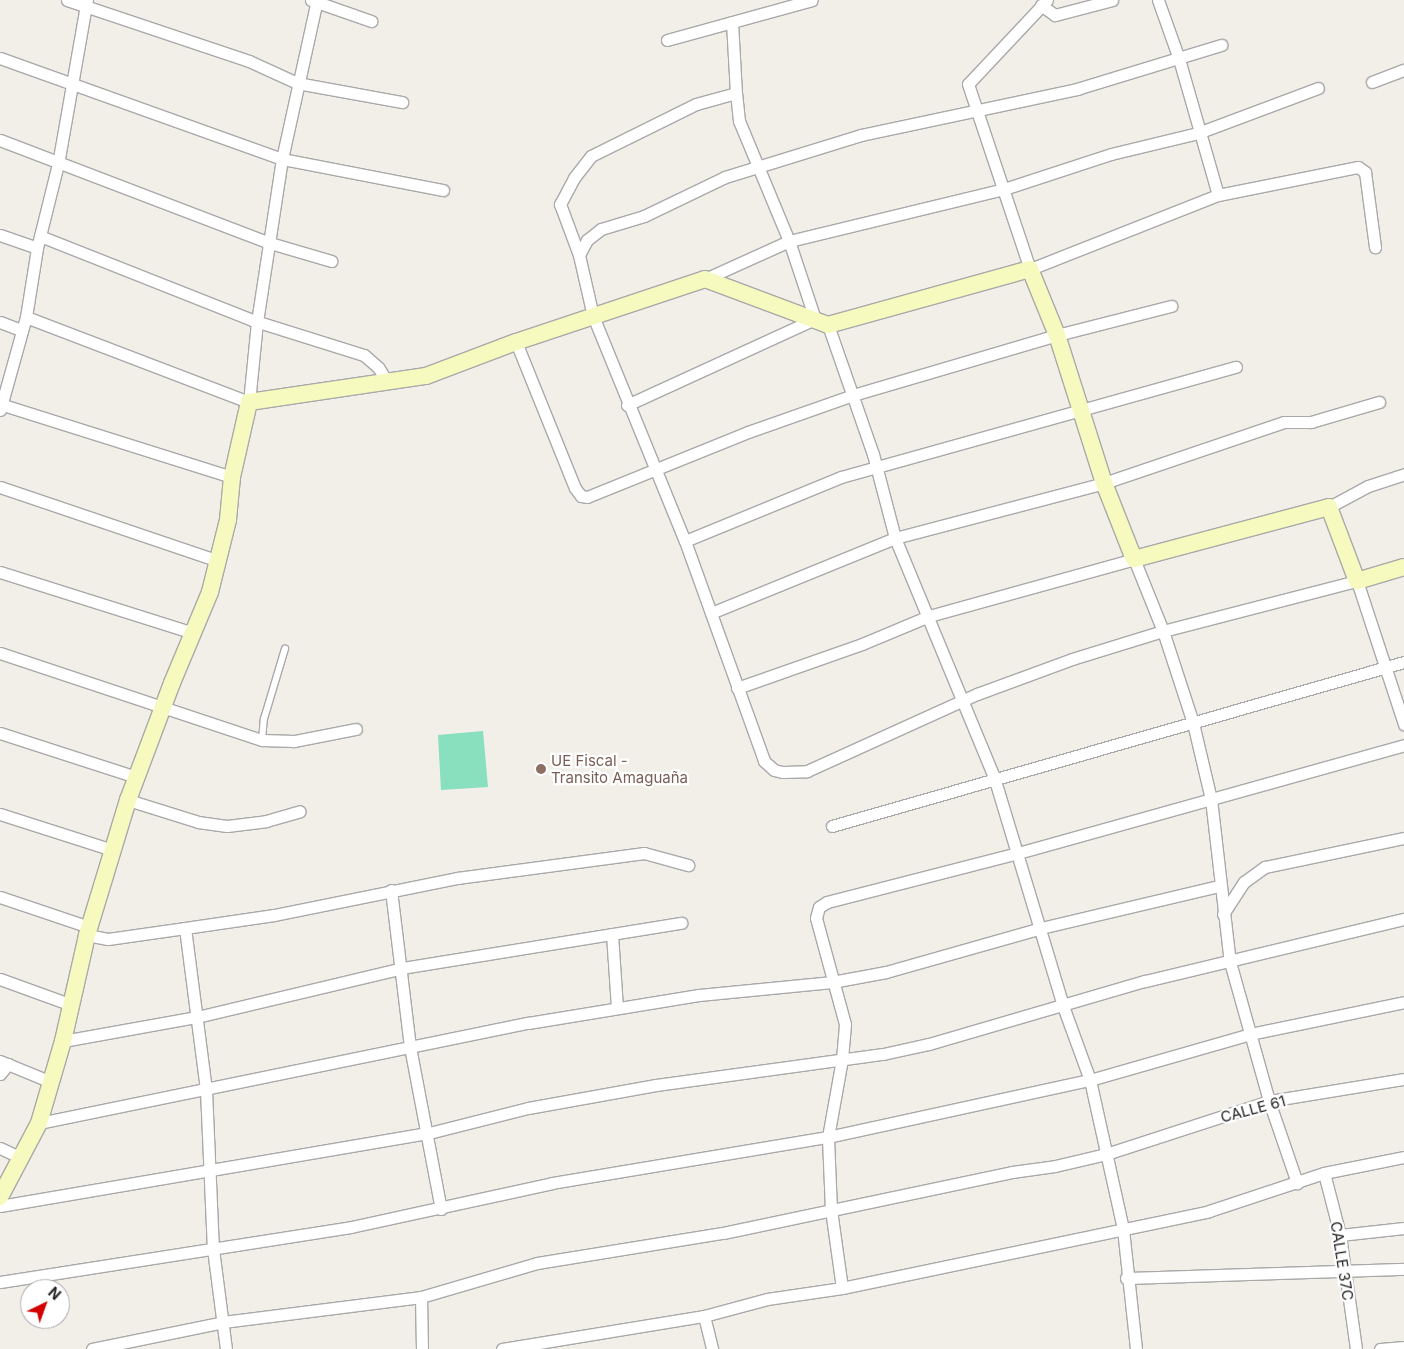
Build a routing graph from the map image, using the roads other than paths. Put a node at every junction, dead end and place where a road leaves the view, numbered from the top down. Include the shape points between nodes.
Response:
1 (67, 0) edge
2 (812, 0) edge
3 (1112, 0) edge
4 (1158, 0) edge
5 (315, 1) edge
6 (1044, 2) edge
7 (86, 4) edge
8 (371, 21) dead end
9 (732, 22) junction
10 (667, 40) dead end
11 (1221, 44) dead end
12 (0, 58) edge
13 (1180, 59) junction
14 (1404, 70) edge
15 (1372, 82) dead end
16 (297, 83) junction
17 (72, 85) junction
18 (1318, 88) dead end
19 (736, 93) junction
20 (402, 102) dead end
21 (976, 113) junction
22 (1198, 133) junction
23 (0, 140) edge
24 (282, 159) junction
25 (58, 164) junction
26 (758, 169) junction
27 (1004, 189) junction
28 (443, 190) dead end
29 (1218, 195) junction
30 (0, 235) edge
31 (40, 236) junction
32 (789, 241) junction
33 (270, 243) junction
34 (1375, 247) dead end
35 (37, 248) junction
36 (579, 255) junction
37 (331, 261) dead end
38 (1030, 269) junction
39 (705, 279) junction
40 (1171, 306) dead end
41 (593, 316) junction
42 (26, 317) junction
43 (0, 322) edge
44 (257, 322) junction
45 (821, 322) junction
46 (21, 330) junction
47 (1057, 335) junction
48 (516, 342) junction
49 (1236, 367) dead end
50 (388, 383) junction
51 (853, 395) junction
52 (249, 402) junction
53 (1379, 402) dead end
54 (628, 405) junction
55 (0, 406) edge
56 (1081, 412) junction
57 (657, 468) junction
58 (877, 468) junction
59 (1404, 474) edge
60 (232, 477) junction
61 (1104, 482) junction
62 (0, 487) edge
63 (1329, 507) junction
64 (895, 538) junction
65 (685, 541) junction
66 (1134, 559) junction
67 (218, 561) junction
68 (1404, 567) edge
69 (0, 572) edge
70 (1357, 581) junction
71 (711, 613) junction
72 (929, 616) junction
73 (1164, 631) junction
74 (193, 633) junction
75 (285, 649) dead end
76 (0, 653) edge
77 (1404, 662) edge
78 (1385, 667) junction
79 (737, 688) junction
80 (964, 700) junction
81 (162, 708) junction
82 (1193, 723) junction
83 (1404, 724) edge
84 (356, 729) dead end
85 (0, 733) edge
86 (262, 740) junction
87 (1404, 745) edge
88 (136, 777) junction
89 (994, 777) junction
90 (128, 800) junction
91 (1211, 800) junction
92 (300, 811) dead end
93 (0, 814) edge
94 (832, 826) dead end
95 (1404, 838) edge
96 (113, 850) junction
97 (1018, 853) junction
98 (688, 865) dead end
99 (1219, 886) junction
100 (391, 890) junction
101 (0, 896) edge
102 (1223, 914) junction
103 (1404, 919) edge
104 (681, 923) dead end
105 (185, 928) junction
106 (1041, 928) junction
107 (88, 931) junction
108 (612, 934) junction
109 (1230, 962) junction
110 (402, 968) junction
111 (0, 980) edge
112 (832, 982) junction
113 (1404, 1002) edge
114 (72, 1005) junction
115 (1063, 1006) junction
116 (618, 1007) junction
117 (197, 1017) junction
118 (1250, 1034) junction
119 (63, 1041) junction
120 (410, 1047) junction
121 (842, 1060) junction
122 (4, 1062) edge
123 (0, 1074) edge
124 (1404, 1079) edge
125 (1090, 1080) junction
126 (51, 1082) junction
127 (206, 1090) junction
128 (1269, 1101) junction
129 (38, 1123) junction
130 (429, 1133) junction
131 (828, 1137) junction
132 (0, 1148) edge
133 (1106, 1154) junction
134 (20, 1157) junction
135 (1404, 1157) edge
136 (211, 1171) junction
137 (1324, 1174) junction
138 (1297, 1183) junction
139 (0, 1197) edge
140 (0, 1206) edge
141 (441, 1209) junction
142 (831, 1210) junction
143 (1123, 1228) junction
144 (1404, 1228) edge
145 (1340, 1235) junction
146 (213, 1249) junction
147 (1343, 1269) junction
148 (1404, 1269) edge
149 (1126, 1278) junction
150 (0, 1282) edge
151 (842, 1288) junction
152 (420, 1297) junction
153 (704, 1316) junction
154 (223, 1322) junction
155 (544, 1346) edge
156 (1404, 1347) edge
157 (92, 1349) edge
158 (226, 1349) edge
159 (422, 1349) edge
160 (502, 1349) edge
161 (712, 1349) edge
162 (1136, 1349) edge
163 (1356, 1349) edge
164 (1380, 1349) edge

1 - 7 street
2 - 9 street
3 - 6 street via 1055,15
4 - 13 street
5 - 8 street
5 - 16 street
6 - 21 street via 968,84
7 - 16 street via 249,61
7 - 17 street
9 - 10 street
9 - 19 street
11 - 13 street
12 - 17 street
13 - 21 street via 1077,89
13 - 22 street
14 - 15 street
16 - 20 street
16 - 24 street
17 - 24 street
17 - 25 street
18 - 22 street
19 - 26 street via 739,121
19 - 36 street via 696,104 591,156 560,204
21 - 26 street via 862,136
21 - 27 street
22 - 27 street via 1111,154
22 - 29 street
23 - 25 street
24 - 28 street
24 - 33 street
25 - 31 street
25 - 33 street
26 - 32 street
26 - 36 street via 725,177 644,216 601,229 587,240
27 - 32 street
27 - 38 street
29 - 34 street via 1358,167 1365,172
29 - 38 street
30 - 35 street
31 - 35 street
31 - 44 street
32 - 39 street
32 - 45 street
33 - 37 street
33 - 44 street
35 - 42 street
36 - 41 street
38 - 45 street
38 - 47 street
39 - 41 street
39 - 45 street
40 - 47 street
41 - 48 street
41 - 54 street
42 - 46 street
42 - 52 street
43 - 46 street
44 - 50 street via 364,354 378,366
44 - 52 street
45 - 51 street
45 - 54 street
46 - 55 street
47 - 51 street
47 - 56 street
48 - 50 street via 426,376
48 - 57 street via 580,496 586,497
49 - 56 street
50 - 52 street
51 - 57 street
51 - 58 street
52 - 60 street
53 - 61 street via 1311,422 1284,422
54 - 57 street
55 - 60 street
56 - 58 street
56 - 61 street
57 - 65 street
58 - 64 street
58 - 65 street via 841,477
59 - 63 street via 1368,486
60 - 67 street via 228,520
61 - 64 street
61 - 66 street
62 - 67 street
63 - 66 street
63 - 70 street
64 - 71 street
64 - 72 street
65 - 71 street
66 - 72 street
66 - 73 street
67 - 74 street via 210,592
68 - 70 street
69 - 74 street
70 - 73 street
70 - 78 street
71 - 79 street
72 - 79 street via 862,644
72 - 80 street
73 - 80 street via 1072,659
73 - 82 street
74 - 81 street
75 - 86 lane via 264,719
76 - 81 street
77 - 78 street
78 - 82 street
78 - 83 street
79 - 80 street via 764,761 774,770 783,772 807,771 831,762
80 - 89 street
81 - 86 street
81 - 88 street
82 - 89 street
82 - 91 street
84 - 86 street via 294,741
85 - 88 street
87 - 91 street
88 - 90 street
89 - 94 street
89 - 97 street
90 - 92 street via 198,822 227,826 266,821
90 - 96 street
91 - 97 street
91 - 99 street
93 - 96 street
95 - 102 street via 1265,867 1244,882
96 - 107 street
97 - 106 street
97 - 112 street via 827,902 819,907 816,918
98 - 100 street via 644,853
99 - 102 street
99 - 106 street
100 - 105 street
100 - 110 street
101 - 107 street
102 - 109 street
103 - 109 street
104 - 108 street
105 - 107 street via 108,939
105 - 117 street
106 - 112 street via 935,960
106 - 115 street
107 - 114 street
108 - 110 street
108 - 116 street
109 - 115 street via 1145,981
109 - 118 street
110 - 117 street
110 - 120 street
111 - 114 street
112 - 116 street
112 - 121 street via 845,1024
113 - 118 street
114 - 119 street
115 - 121 street via 929,1044
115 - 125 street
116 - 120 street
117 - 119 street
117 - 127 street
118 - 125 street
118 - 128 street
119 - 126 street
120 - 127 street
120 - 130 street
121 - 130 street via 656,1084 528,1108
121 - 131 street
122 - 123 street
122 - 126 street
124 - 128 street, CALLE 61
125 - 131 street
125 - 133 street
126 - 129 street
127 - 129 street
127 - 136 street
128 - 133 street, CALLE 61
128 - 138 street
129 - 134 street
130 - 136 street
130 - 141 street
131 - 141 street via 552,1183
131 - 142 street
132 - 134 street
133 - 142 street, CALLE 61
133 - 143 street
134 - 139 street
135 - 137 street
136 - 140 street
136 - 146 street
137 - 138 street
137 - 145 street, CALLE 37C
138 - 143 street via 1209,1211
141 - 146 street
142 - 151 street
142 - 152 street, CALLE 61 via 723,1233 537,1263
143 - 149 street
143 - 151 street
144 - 145 street
145 - 147 street, CALLE 37C
146 - 150 street
146 - 154 street
147 - 148 street
147 - 149 street
147 - 163 street, CALLE 37C
149 - 162 street
151 - 153 street via 767,1299
152 - 154 street, CALLE 61
152 - 159 street
153 - 155 street
153 - 161 street
154 - 157 street, CALLE 61
154 - 158 street
155 - 160 street
156 - 164 street

